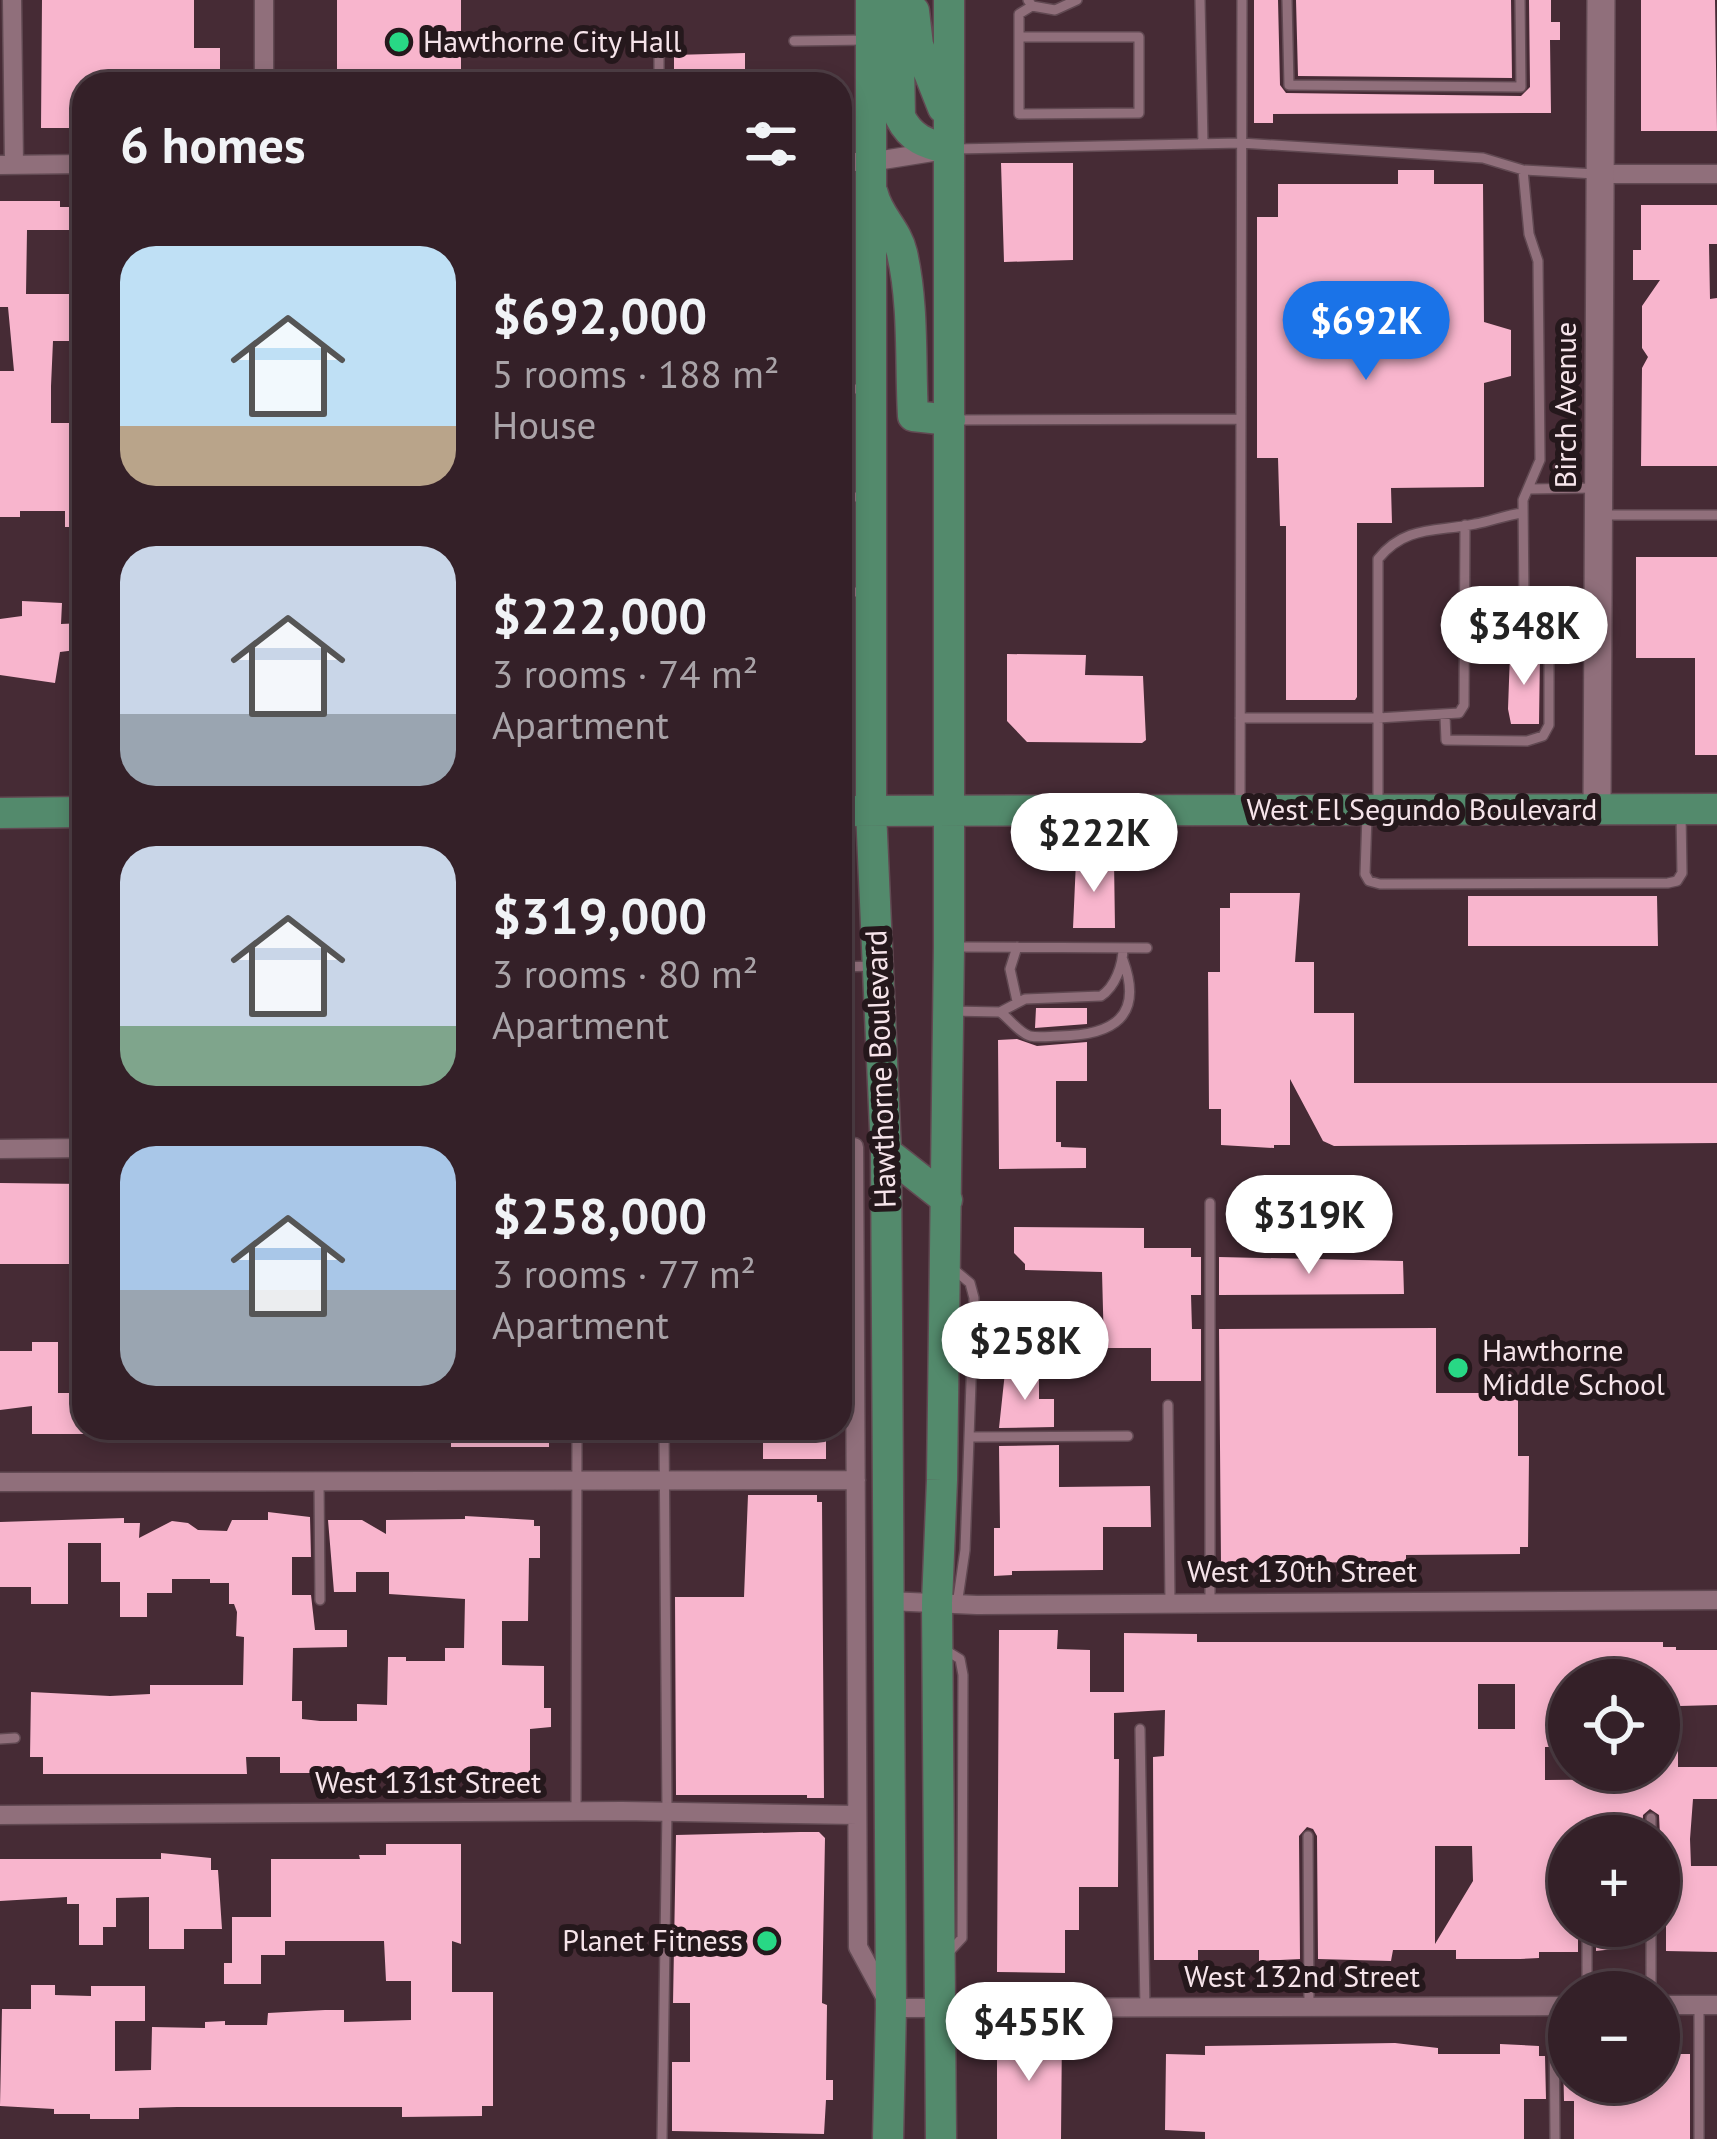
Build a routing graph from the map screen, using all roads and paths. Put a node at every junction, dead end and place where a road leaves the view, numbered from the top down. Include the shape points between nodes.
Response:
1 (12, 0) edge
2 (264, 0) edge
3 (871, 0) edge
4 (898, 0) edge
5 (913, 0) edge
6 (949, 0) edge
7 (1077, 0) edge
8 (1200, 0) edge
9 (1242, 0) edge
10 (1287, 0) edge
11 (1520, 0) edge
12 (1600, 0) edge
13 (1030, 3) edge
14 (1019, 37) junction
15 (871, 40) junction
16 (794, 41) dead end
17 (659, 43) dead end
18 (264, 72) edge
19 (659, 72) edge
20 (949, 137) junction
21 (1241, 143) junction
22 (1203, 144) junction
23 (7, 164) edge
24 (72, 164) edge
25 (860, 169) edge
26 (1523, 170) junction
27 (1601, 174) junction
28 (1717, 174) edge
29 (855, 389) edge
30 (1240, 419) junction
31 (950, 420) junction
32 (1528, 489) junction
33 (855, 497) edge
34 (1599, 501) junction
35 (1522, 513) junction
36 (1717, 515) edge
37 (1465, 525) junction
38 (855, 592) edge
39 (1521, 609) junction
40 (1464, 615) junction
41 (1445, 716) junction
42 (1240, 718) junction
43 (1378, 718) junction
44 (1372, 809) junction
45 (1597, 809) junction
46 (1681, 809) junction
47 (1717, 809) edge
48 (1240, 810) junction
49 (855, 811) edge
50 (950, 811) junction
51 (72, 812) edge
52 (0, 813) edge
53 (949, 947) junction
54 (1017, 947) junction
55 (1147, 948) dead end
56 (1124, 954) junction
57 (878, 966) junction
58 (852, 967) edge
59 (1017, 1001) junction
60 (949, 1011) junction
61 (1000, 1012) junction
62 (852, 1147) edge
63 (72, 1148) edge
64 (0, 1149) edge
65 (886, 1152) junction
66 (947, 1200) junction
67 (1210, 1203) dead end
68 (946, 1262) junction
69 (852, 1332) edge
70 (1168, 1405) dead end
71 (1128, 1436) dead end
72 (969, 1437) junction
73 (577, 1440) edge
74 (664, 1440) edge
75 (577, 1479) junction
76 (664, 1479) junction
77 (319, 1480) junction
78 (856, 1480) junction
79 (0, 1481) edge
80 (320, 1600) dead end
81 (1717, 1600) edge
82 (888, 1601) junction
83 (1210, 1602) junction
84 (1170, 1603) junction
85 (947, 1604) junction
86 (1140, 1729) dead end
87 (0, 1738) edge
88 (15, 1738) dead end
89 (667, 1811) junction
90 (576, 1812) junction
91 (0, 1815) edge
92 (857, 1815) junction
93 (1308, 1836) dead end
94 (1708, 2005) edge
95 (1548, 2006) edge
96 (1309, 2007) junction
97 (891, 2008) junction
98 (938, 2008) junction
99 (1144, 2008) junction
100 (1557, 2103) edge
101 (662, 2139) edge
102 (888, 2139) edge
103 (941, 2139) edge
104 (1555, 2139) edge
105 (1699, 2139) edge

1 - 23 street
2 - 18 street
3 - 15 main road, Hawthorne Boulevard
4 - 20 main road via 900,117 925,143
5 - 20 main road via 918,45
6 - 20 main road, Hawthorne Boulevard
7 - 13 lane via 1054,10
8 - 22 lane
9 - 21 lane
10 - 11 lane via 1288,85 1521,87
12 - 27 street, Birch Avenue
13 - 14 lane via 1019,14
14 - 14 lane via 1019,113 1139,113 1139,38
15 - 16 lane
15 - 25 main road, Hawthorne Boulevard
17 - 19 lane
20 - 22 lane
20 - 25 street
20 - 31 main road, Hawthorne Boulevard
21 - 22 lane
21 - 26 lane via 1484,158
21 - 30 lane
23 - 24 street
25 - 29 main road, Hawthorne Boulevard
25 - 31 main road via 902,251 913,416
26 - 27 lane
26 - 32 lane via 1538,261 1540,460
27 - 28 street
27 - 34 street, Birch Avenue
29 - 33 main road, Hawthorne Boulevard
30 - 31 lane
30 - 42 lane
31 - 50 main road, Hawthorne Boulevard
32 - 34 lane
32 - 35 lane
33 - 38 main road, Hawthorne Boulevard
34 - 36 lane
34 - 45 street, Birch Avenue
35 - 37 lane
35 - 39 lane
37 - 40 lane
37 - 43 lane via 1415,531 1378,559
38 - 49 main road, Hawthorne Boulevard
39 - 40 lane
39 - 41 lane via 1538,613 1549,633 1543,736 1446,740
40 - 41 lane via 1464,705
41 - 43 lane
42 - 43 lane
42 - 48 lane
43 - 44 lane
44 - 45 main road, West El Segundo Boulevard
44 - 46 lane via 1370,881 1452,884 1677,881
44 - 48 main road, West El Segundo Boulevard
45 - 46 main road, West El Segundo Boulevard
46 - 47 main road, West El Segundo Boulevard
48 - 50 main road, West El Segundo Boulevard
49 - 50 main road, West El Segundo Boulevard
49 - 57 main road, Hawthorne Boulevard
50 - 53 main road, Hawthorne Boulevard
51 - 52 main road
53 - 54 lane
53 - 60 main road, Hawthorne Boulevard
54 - 56 lane
54 - 59 lane via 1010,969
55 - 56 lane
56 - 59 lane via 1101,997
56 - 61 lane via 1128,1012 1120,1022 1079,1036 1030,1036
57 - 58 lane
57 - 65 main road, Hawthorne Boulevard
59 - 61 lane
60 - 61 lane
60 - 66 main road, Hawthorne Boulevard
62 - 65 street
63 - 64 street
65 - 66 main road
65 - 82 main road, Hawthorne Boulevard
66 - 68 main road, Hawthorne Boulevard
67 - 83 lane
68 - 72 lane via 970,1282 974,1298
68 - 85 main road, Hawthorne Boulevard
69 - 78 street
70 - 84 lane
71 - 72 lane
72 - 85 lane via 965,1550
73 - 75 lane
74 - 76 lane
75 - 76 street
75 - 77 street
75 - 90 lane
76 - 78 street
76 - 89 lane
77 - 79 street
77 - 80 lane
78 - 92 street
81 - 83 street, West 130th Street
82 - 85 street, West 130th Street
82 - 97 main road, Hawthorne Boulevard
83 - 84 street, West 130th Street
84 - 85 street, West 130th Street
85 - 98 main road, Hawthorne Boulevard via 937,1646
86 - 99 lane
87 - 88 lane
89 - 90 street, West 131st Street
89 - 92 street, West 131st Street
89 - 101 lane
90 - 91 street, West 131st Street
92 - 97 street via 858,1947
93 - 96 lane
94 - 105 lane
95 - 96 street, West 132nd Street
96 - 99 street, West 132nd Street
97 - 98 street, West 132nd Street
97 - 102 main road, Hawthorne Boulevard
98 - 99 street, West 132nd Street
98 - 103 main road, Hawthorne Boulevard
100 - 104 lane

